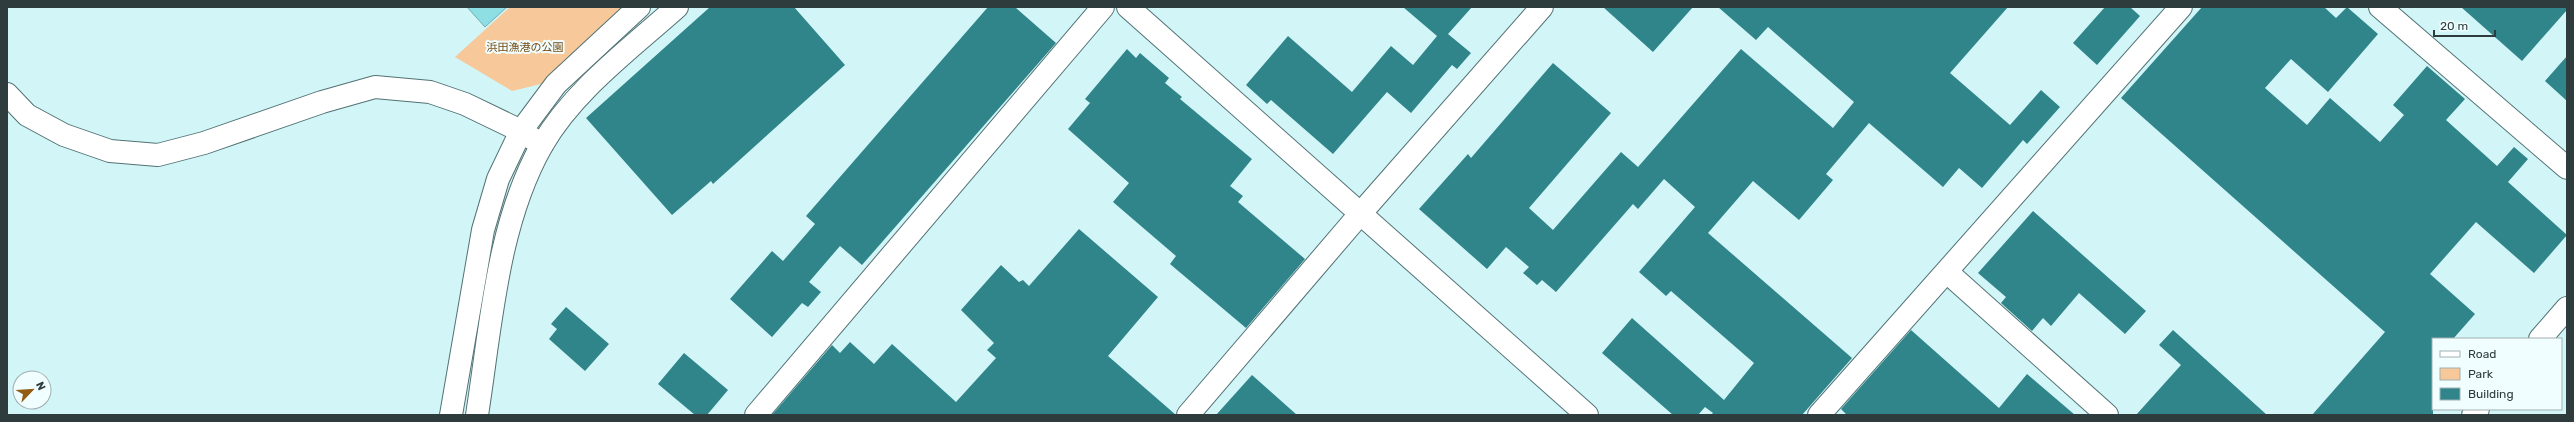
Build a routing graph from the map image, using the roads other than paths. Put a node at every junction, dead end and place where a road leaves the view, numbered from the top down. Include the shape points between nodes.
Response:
1 (639, 7) edge
2 (677, 7) edge
3 (1104, 7) edge
4 (1128, 7) edge
5 (1542, 7) edge
6 (2181, 7) edge
7 (2380, 7) edge
8 (7, 94) edge
9 (522, 131) junction
10 (542, 145) junction
11 (2567, 168) edge
12 (1360, 214) junction
13 (1947, 272) junction
14 (2567, 308) edge
15 (2541, 338) edge
16 (451, 415) edge
17 (477, 415) edge
18 (756, 415) edge
19 (1188, 415) edge
20 (1587, 415) edge
21 (1819, 415) edge
22 (2107, 415) edge

1 - 9 street via 556,84
2 - 10 street via 577,98
3 - 18 street
4 - 12 street
5 - 12 street
6 - 13 street
7 - 11 street
8 - 9 street via 27,115 64,135 110,152 158,155 204,144 322,102 375,87 430,92 465,104
9 - 10 street
9 - 16 street via 498,179 483,230
10 - 17 street via 519,194 504,250
12 - 19 street
12 - 20 street
13 - 21 street
13 - 22 street
14 - 15 street

